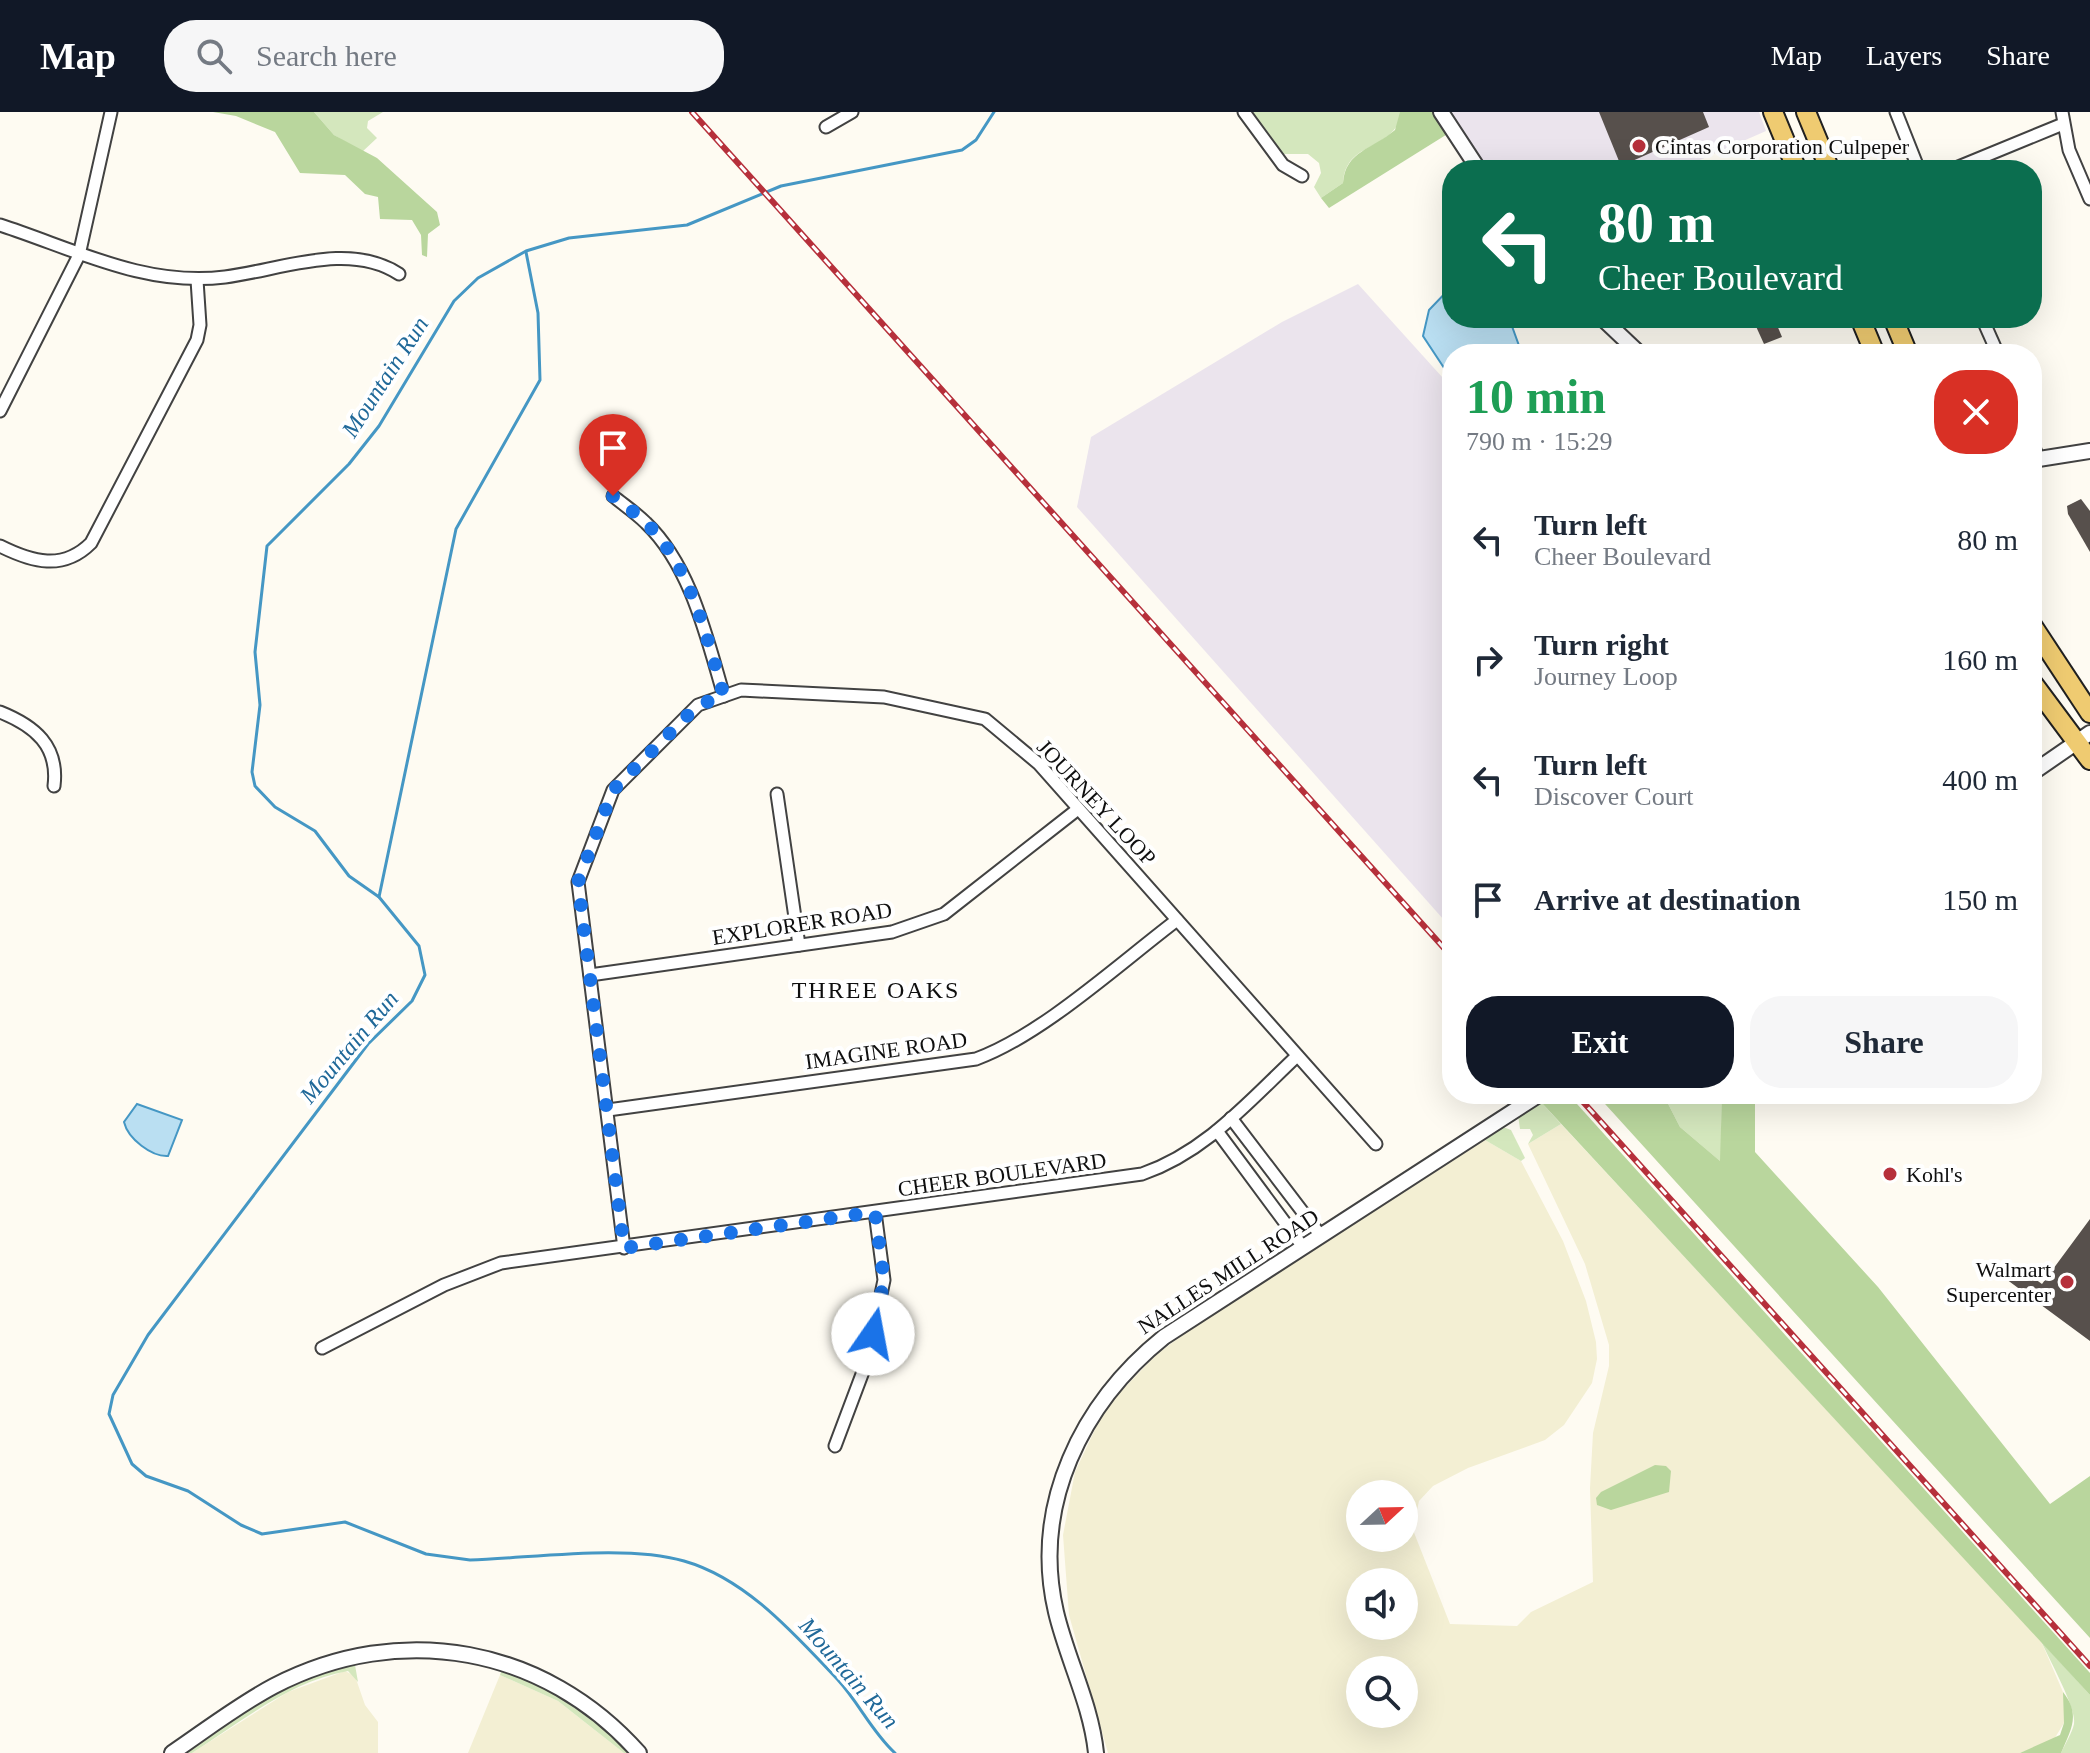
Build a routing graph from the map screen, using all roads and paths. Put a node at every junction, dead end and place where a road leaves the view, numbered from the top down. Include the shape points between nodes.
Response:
1 (111, 112) edge
2 (852, 112) edge
3 (1244, 112) edge
4 (1441, 112) edge
5 (1773, 112) edge
6 (1806, 112) edge
7 (1896, 112) edge
8 (2063, 118) edge
9 (826, 127) dead end
10 (1821, 147) junction
11 (1472, 160) edge
12 (1793, 160) edge
13 (1802, 160) edge
14 (1826, 160) edge
15 (1915, 160) edge
16 (1973, 160) edge
17 (1302, 176) dead end
18 (2090, 199) edge
19 (0, 225) edge
20 (79, 255) junction
21 (399, 274) dead end
22 (197, 280) junction
23 (1613, 328) edge
24 (1629, 344) edge
25 (0, 411) edge
26 (2090, 451) edge
27 (2042, 458) edge
28 (613, 496) dead end
29 (0, 546) edge
30 (2042, 640) edge
31 (2042, 693) edge
32 (724, 696) junction
33 (0, 712) edge
34 (2090, 713) edge
35 (2083, 738) edge
36 (2090, 760) edge
37 (2042, 766) edge
38 (54, 786) dead end
39 (777, 794) dead end
40 (1078, 809) junction
41 (1177, 920) junction
42 (799, 945) junction
43 (590, 975) junction
44 (1297, 1056) junction
45 (1525, 1104) edge
46 (608, 1110) junction
47 (1231, 1118) junction
48 (1217, 1131) junction
49 (1376, 1144) dead end
50 (875, 1212) junction
51 (1321, 1236) junction
52 (1303, 1247) junction
53 (624, 1248) junction
54 (322, 1348) dead end
55 (835, 1446) dead end
56 (172, 1753) edge
57 (639, 1753) edge
58 (1096, 1753) edge

1 - 20 street
2 - 9 street
3 - 17 street via 1283,165
4 - 11 street
5 - 12 main road
6 - 10 main road
7 - 15 street
8 - 16 street
8 - 18 street via 2069,150
10 - 13 main road
10 - 14 main road
19 - 20 street
20 - 22 street
20 - 25 street
21 - 22 street via 378,262 348,259
22 - 29 street via 197,340 91,543 76,555 42,563
23 - 24 street
26 - 27 street
28 - 32 street via 648,525 680,571
30 - 34 main road
31 - 35 main road
32 - 40 street, JOURNEY LOOP via 741,690 884,697 985,719 1039,764
32 - 43 street, JOURNEY LOOP via 698,705 613,790 578,882
33 - 38 street via 29,726 51,750 57,767
35 - 36 main road
35 - 37 street
39 - 42 street
40 - 41 street, JOURNEY LOOP
40 - 42 street, EXPLORER ROAD via 944,914 892,932
41 - 44 street, JOURNEY LOOP
41 - 46 street, IMAGINE ROAD via 1055,1012 976,1059
42 - 43 street, EXPLORER ROAD
43 - 46 street, JOURNEY LOOP
44 - 47 street, CHEER BOULEVARD
44 - 49 street, JOURNEY LOOP
45 - 51 street, NALLES MILL ROAD
46 - 53 street, JOURNEY LOOP
47 - 48 street, CHEER BOULEVARD
47 - 51 street
48 - 50 street, CHEER BOULEVARD via 1180,1159 1142,1174
48 - 52 street
50 - 53 street, CHEER BOULEVARD
50 - 55 street via 884,1280 867,1361
51 - 52 street, NALLES MILL ROAD
52 - 58 street, NALLES MILL ROAD via 1144,1353 1093,1411 1070,1456 1055,1505 1052,1591
53 - 54 street, CHEER BOULEVARD via 501,1263 444,1285
56 - 57 street via 251,1699 301,1674 355,1658 413,1651 467,1654 540,1676 604,1716

